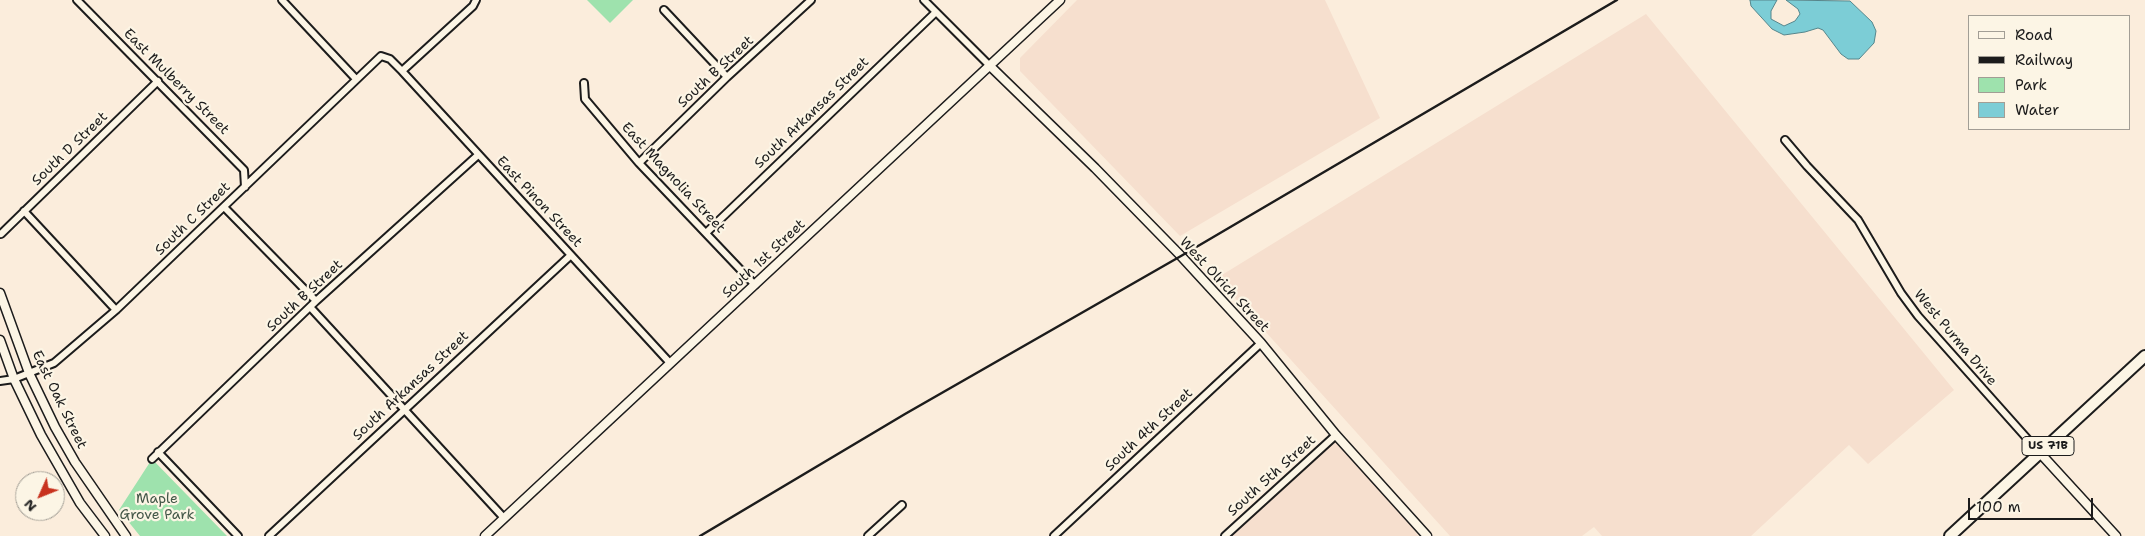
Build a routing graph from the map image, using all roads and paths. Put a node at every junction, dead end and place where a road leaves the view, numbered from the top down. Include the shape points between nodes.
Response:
1 (77, 0) edge
2 (282, 0) edge
3 (476, 0) edge
4 (811, 0) edge
5 (924, 0) edge
6 (1060, 0) edge
7 (664, 10) dead end
8 (936, 12) junction
9 (390, 58) joint
10 (989, 65) junction
11 (402, 71) junction
12 (727, 77) junction
13 (356, 79) junction
14 (158, 81) junction
15 (584, 83) dead end
16 (1785, 140) dead end
17 (478, 155) junction
18 (639, 163) junction
19 (245, 186) junction
20 (224, 207) junction
21 (24, 211) junction
22 (707, 232) junction
23 (1, 234) edge
24 (571, 254) junction
25 (755, 285) junction
26 (0, 293) edge
27 (316, 301) junction
28 (310, 308) junction
29 (116, 310) junction
30 (0, 340) edge
31 (1261, 343) junction
32 (2145, 356) edge
33 (670, 363) junction
34 (29, 373) junction
35 (14, 379) junction
36 (0, 381) edge
37 (405, 409) junction
38 (1336, 435) junction
39 (158, 452) junction
40 (2040, 453) junction
41 (152, 459) dead end
42 (902, 505) dead end
43 (504, 518) junction
44 (105, 536) edge
45 (126, 536) edge
46 (238, 536) edge
47 (268, 536) edge
48 (485, 536) edge
49 (868, 536) edge
50 (1054, 536) edge
51 (1225, 536) edge
52 (1427, 536) edge
53 (1950, 536) edge
54 (2116, 536) edge

1 - 14 street, East Mulberry Street
2 - 13 street
3 - 11 street
4 - 12 street, South B Street
5 - 8 street
6 - 10 street, South 1st Street
7 - 12 street
8 - 10 street
8 - 22 street, South Arkansas Street
9 - 11 street, East Pinon Street
9 - 13 street, South C Street via 381,56
10 - 25 street, South 1st Street
10 - 31 street, West Olrich Street via 1095,168
11 - 17 street, East Pinon Street
12 - 18 street, South B Street
13 - 19 street, South C Street
14 - 19 street, East Mulberry Street via 244,170
14 - 21 street, South D Street
15 - 18 street, East Magnolia Street via 586,98
16 - 40 street, West Purma Drive via 1858,220 1901,294 1918,316
17 - 24 street, East Pinon Street
17 - 27 street, South B Street
18 - 22 street, East Magnolia Street
19 - 20 street, South C Street
20 - 27 street
20 - 29 street, South C Street
21 - 23 street, South D Street
21 - 29 street
22 - 25 street, East Magnolia Street
24 - 33 street, East Pinon Street
24 - 37 street, South Arkansas Street
25 - 33 street, South 1st Street
26 - 34 street, East Oak Street
27 - 28 street, South B Street
28 - 37 street
28 - 39 street, South B Street
29 - 34 street, South C Street via 54,363
30 - 35 street
31 - 38 street, West Olrich Street
31 - 50 street, South 4th Street
32 - 40 main road, US 71B
33 - 43 street, South 1st Street
34 - 35 street, South C Street
34 - 45 street, East Oak Street via 55,428
35 - 36 street, South C Street
35 - 44 street via 80,503
37 - 43 street
37 - 47 street, South Arkansas Street
38 - 51 street, South 5th Street
38 - 52 street, West Olrich Street
39 - 41 street, South B Street
39 - 46 street
40 - 53 main road, US 71B
40 - 54 street
42 - 49 street
43 - 48 street, South 1st Street

